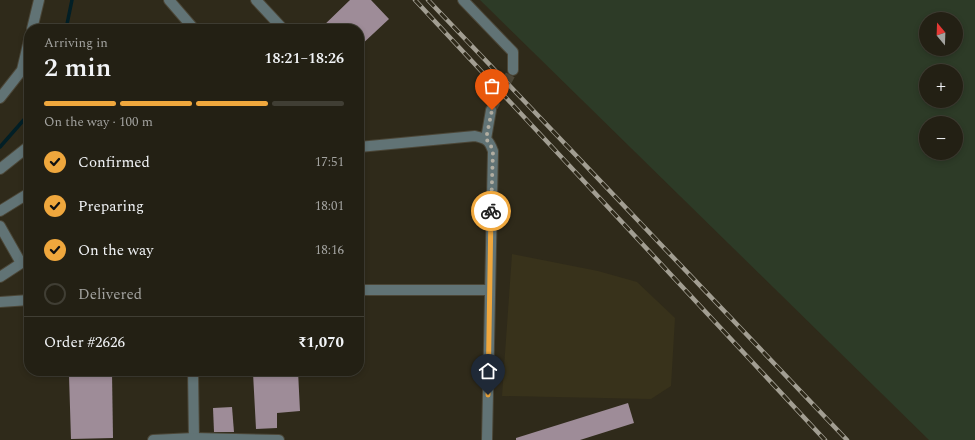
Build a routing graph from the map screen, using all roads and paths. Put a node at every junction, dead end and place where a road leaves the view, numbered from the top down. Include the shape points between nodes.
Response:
1 (31, 0) edge
2 (39, 0) edge
3 (169, 0) edge
4 (256, 0) edge
5 (463, 0) edge
6 (35, 17) junction
7 (33, 24) edge
8 (190, 24) edge
9 (278, 24) edge
10 (24, 61) edge
11 (513, 70) tunnel mouth
12 (0, 98) edge
13 (492, 110) tunnel mouth
14 (486, 139) junction
15 (364, 147) edge
16 (24, 150) edge
17 (0, 169) edge
18 (24, 196) edge
19 (0, 211) edge
20 (0, 226) edge
21 (24, 259) edge
22 (24, 261) edge
23 (0, 277) edge
24 (364, 290) edge
25 (489, 290) junction
26 (24, 300) edge
27 (0, 302) edge
28 (193, 376) edge
29 (194, 439) edge
30 (153, 440) edge
31 (279, 440) edge
32 (487, 440) edge

1 - 6 street
2 - 6 street
3 - 8 street
4 - 9 street
5 - 11 street via 513,52
6 - 7 street
10 - 12 street via 22,70
13 - 14 street
14 - 15 street via 475,136
14 - 25 street via 493,151
16 - 17 street
18 - 19 street
20 - 21 street
22 - 23 street
24 - 25 street
25 - 32 street
26 - 27 street
28 - 29 street
29 - 30 street
29 - 31 street

